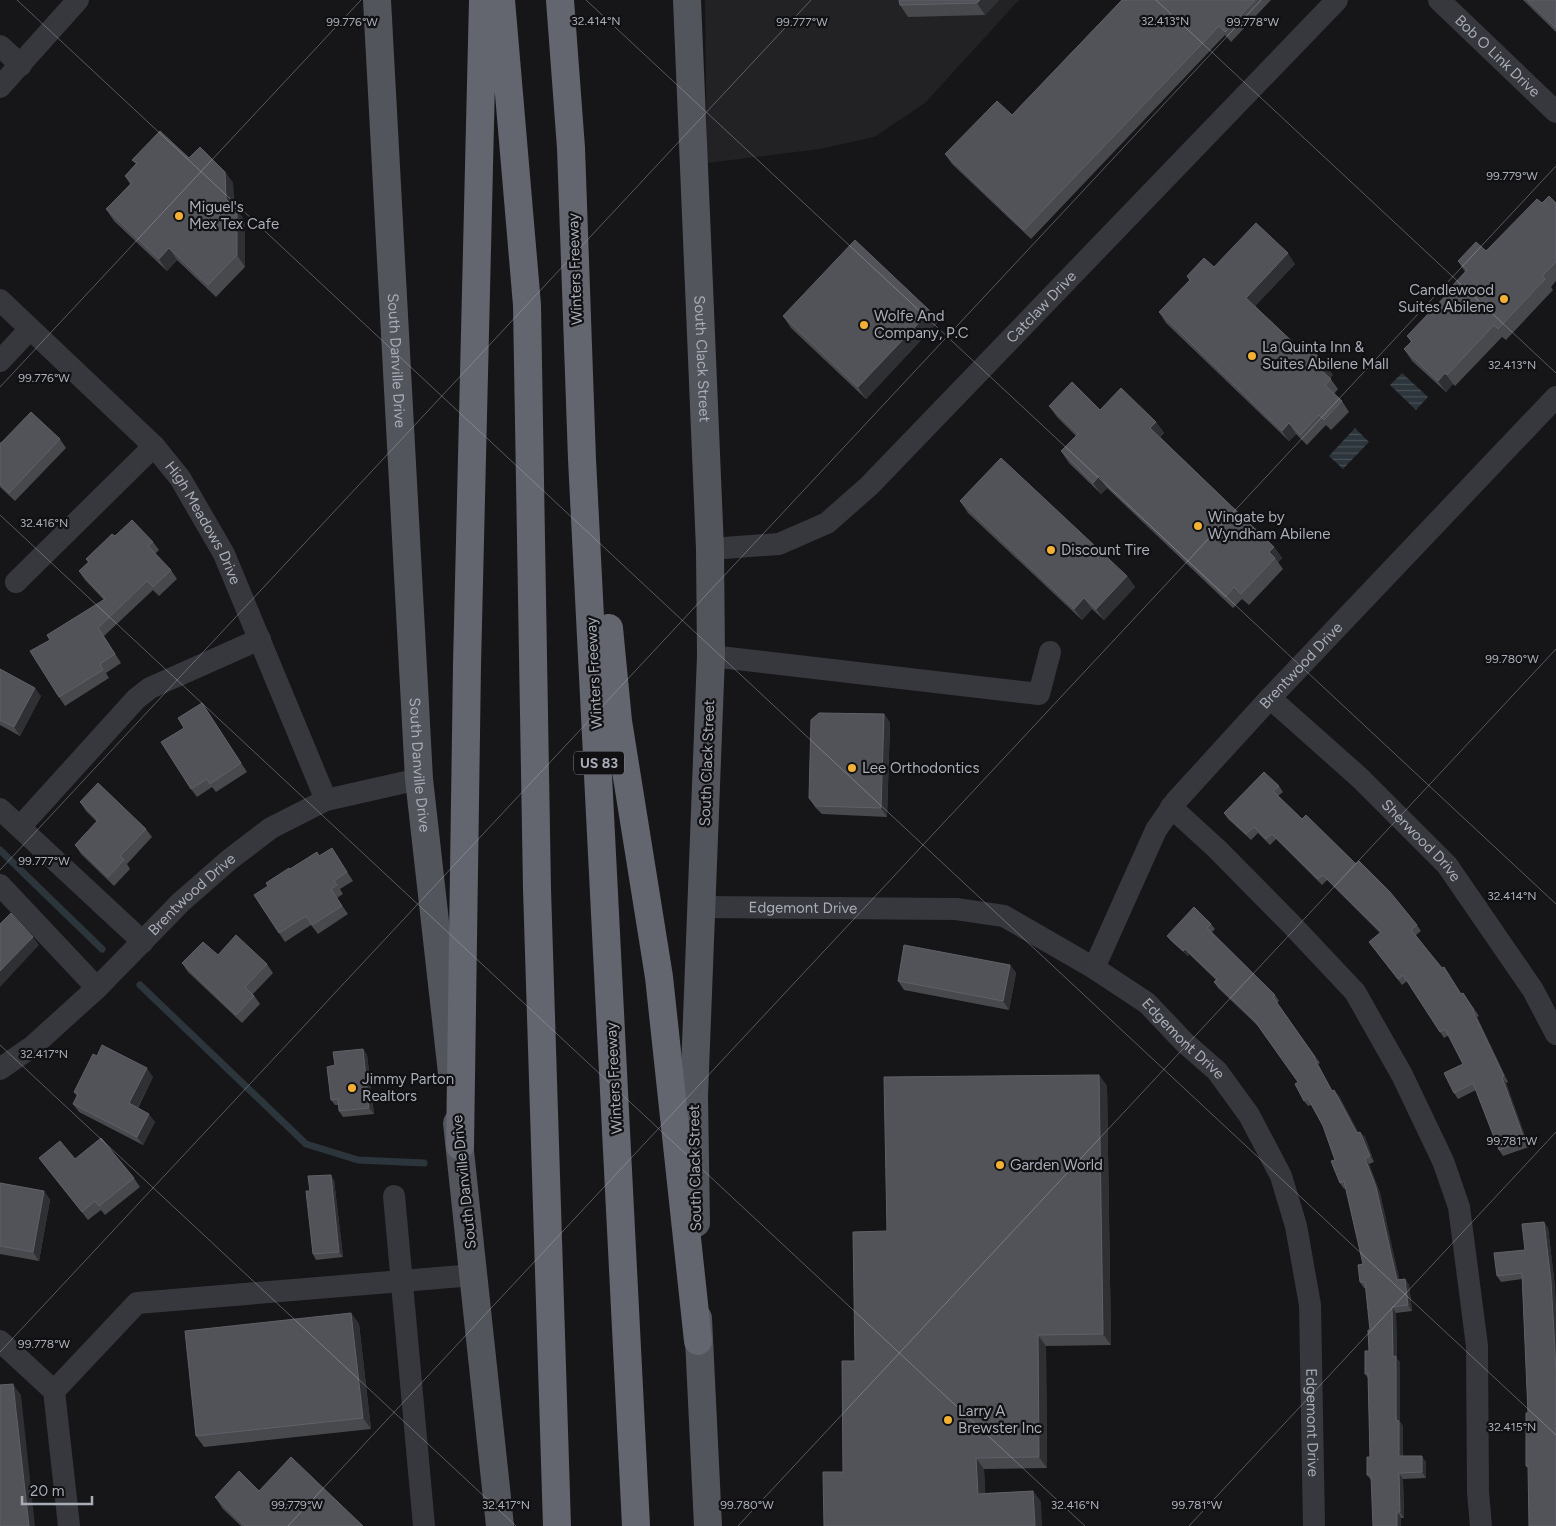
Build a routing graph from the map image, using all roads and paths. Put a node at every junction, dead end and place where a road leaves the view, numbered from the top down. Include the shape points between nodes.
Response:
1 (78, 0) edge
2 (377, 0) edge
3 (483, 0) edge
4 (501, 0) edge
5 (560, 0) edge
6 (687, 0) edge
7 (1337, 0) edge
8 (1439, 0) edge
9 (0, 46) edge
10 (21, 65) junction
11 (0, 87) edge
12 (1556, 112) edge
13 (0, 300) edge
14 (30, 329) junction
15 (577, 329) junction
16 (0, 361) edge
17 (1556, 397) edge
18 (154, 446) junction
19 (710, 549) junction
20 (16, 582) dead end
21 (260, 639) junction
22 (1050, 652) dead end
23 (711, 656) junction
24 (1270, 698) junction
25 (420, 779) junction
26 (326, 800) junction
27 (1172, 807) junction
28 (0, 809) edge
29 (20, 827) junction
30 (0, 885) edge
31 (701, 907) junction
32 (143, 942) junction
33 (1094, 968) junction
34 (97, 988) junction
35 (1556, 1034) edge
36 (0, 1070) edge
37 (460, 1146) junction
38 (394, 1196) dead end
39 (474, 1275) junction
40 (402, 1281) junction
41 (698, 1340) junction
42 (0, 1341) edge
43 (54, 1391) junction
44 (69, 1526) edge
45 (424, 1526) edge
46 (500, 1526) edge
47 (557, 1526) edge
48 (636, 1526) edge
49 (708, 1526) edge
50 (1314, 1526) edge
51 (1481, 1526) edge

1 - 10 street
2 - 25 main road, South Danville Drive
3 - 37 highway via 466,665
4 - 47 highway via 527,305 537,889
5 - 15 highway, Winters Freeway / US 83 via 571,148
6 - 19 main road, South Clack Street
7 - 19 street, Catclaw Drive via 862,492 827,523 779,544
8 - 12 street, Bob O Link Drive
9 - 10 street
10 - 11 street
13 - 14 street, High Meadows Drive
14 - 16 street
14 - 18 street, High Meadows Drive
15 - 41 highway via 618,721 659,977
15 - 48 highway, Winters Freeway / US 83
17 - 24 street, Brentwood Drive
18 - 20 street
18 - 21 street, High Meadows Drive via 180,478 224,554
19 - 23 main road, South Clack Street
21 - 26 street, High Meadows Drive
21 - 29 street via 150,688 136,699
22 - 23 street via 1038,694
23 - 31 main road, South Clack Street
24 - 27 street, Brentwood Drive
24 - 35 street, Sherwood Drive via 1360,778 1447,865 1533,990
25 - 26 street, Brentwood Drive
25 - 37 main road, South Danville Drive
26 - 32 street, Brentwood Drive via 271,828 243,849 181,902
27 - 33 street, Brentwood Drive via 1156,830
27 - 51 street via 1218,849 1355,992 1402,1075 1443,1161 1458,1207 1477,1346
28 - 29 street
29 - 32 street
30 - 34 street
31 - 33 street, Edgemont Drive via 956,909 1004,916
31 - 41 main road, South Clack Street via 694,1096
32 - 34 street, Brentwood Drive
33 - 50 street, Edgemont Drive via 1147,1003 1217,1071 1250,1114 1281,1176 1296,1226 1310,1305
34 - 36 street, Brentwood Drive via 33,1046
37 - 39 main road, South Danville Drive
38 - 40 street
39 - 40 street
39 - 46 main road, South Danville Drive
40 - 43 street via 137,1303
40 - 45 street
41 - 49 main road, South Clack Street
42 - 43 street
43 - 44 street

